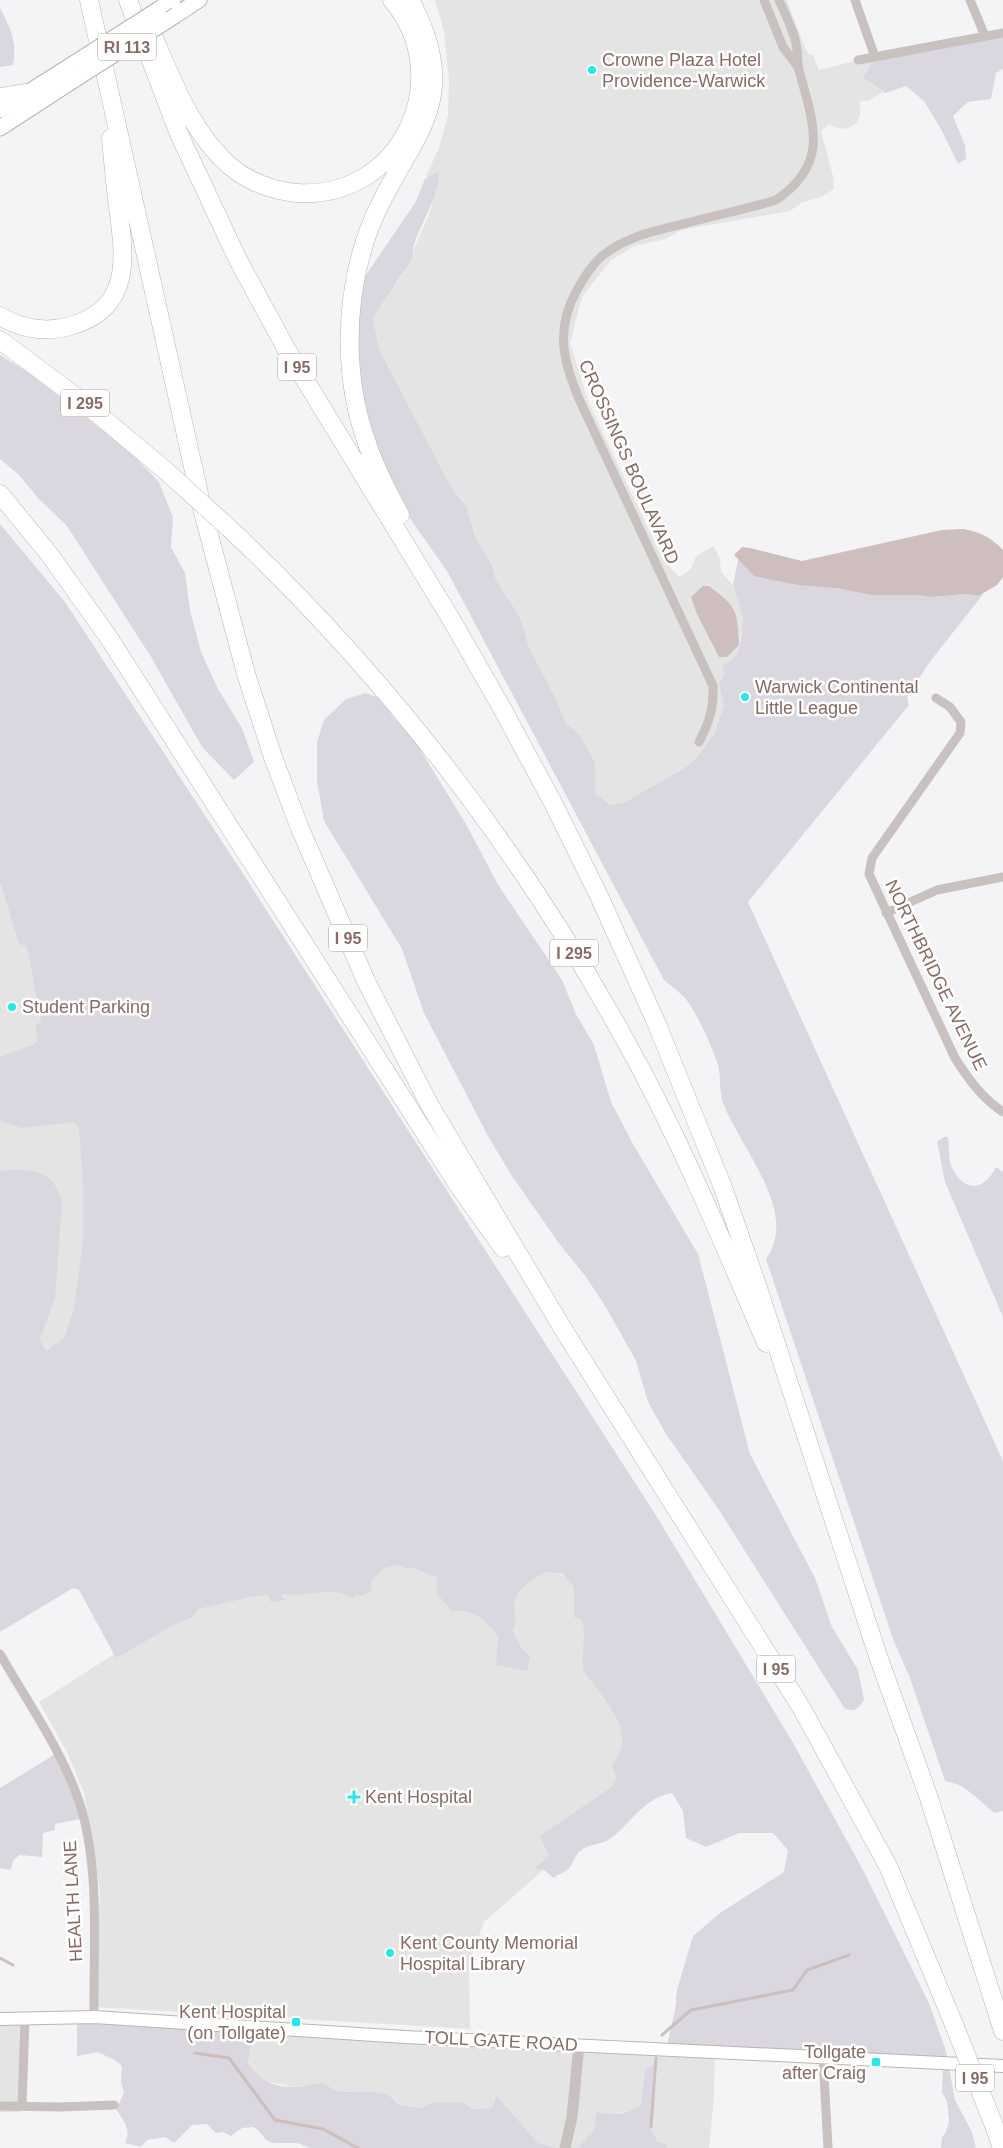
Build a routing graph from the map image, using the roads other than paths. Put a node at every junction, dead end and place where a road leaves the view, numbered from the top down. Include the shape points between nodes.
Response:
1 (85, 0) edge
2 (89, 0) edge
3 (128, 0) edge
4 (136, 0) edge
5 (199, 0) edge
6 (392, 0) edge
7 (410, 0) edge
8 (764, 0) edge
9 (779, 0) edge
10 (855, 0) edge
11 (970, 0) edge
12 (174, 7) edge
13 (1003, 32) edge
14 (97, 35) junction
15 (985, 36) junction
16 (875, 56) junction
17 (858, 60) dead end
18 (798, 67) junction
19 (75, 71) junction
20 (107, 78) junction
21 (26, 93) junction
22 (0, 97) edge
23 (0, 110) edge
24 (0, 128) edge
25 (0, 316) edge
26 (0, 340) edge
27 (0, 494) edge
28 (0, 508) edge
29 (90, 610) junction
30 (469, 649) junction
31 (936, 698) dead end
32 (699, 742) dead end
33 (1003, 877) edge
34 (886, 913) junction
35 (1003, 1112) edge
36 (563, 1329) junction
37 (810, 1446) junction
38 (0, 1654) edge
39 (94, 2017) junction
40 (0, 2019) edge
41 (25, 2020) junction
42 (1003, 2031) edge
43 (579, 2045) junction
44 (823, 2057) junction
45 (1003, 2066) edge
46 (114, 2105) dead end
47 (0, 2106) edge
48 (22, 2106) junction
49 (565, 2148) edge
50 (828, 2148) edge
51 (1001, 2148) edge

1 - 14 highway
2 - 14 highway, I 95
3 - 30 highway, I 95 via 179,134 250,283 305,382
4 - 6 highway via 180,97 218,153 253,181 280,191 304,193 342,187 363,177 388,157 408,130 418,101 420,65 410,28
5 - 12 main road, RI 113
7 - 30 highway via 431,50 434,80 431,102 421,132 389,186 365,243 352,303 351,368 360,418 374,461
8 - 18 street, CROSSINGS BOULAVARD via 783,47
9 - 18 street, CROSSINGS BOULAVARD via 796,41
10 - 16 street
11 - 15 street
12 - 19 main road, RI 113, bridge
12 - 19 main road, RI 113, bridge via 159,8
13 - 15 street
14 - 20 highway, I 95
15 - 16 street
16 - 17 street
18 - 32 street, CROSSINGS BOULAVARD via 813,117 814,146 809,164 794,188 776,200 643,234 622,243 602,256 587,272 566,320 563,343 567,370 713,686 711,718
19 - 21 main road, RI 113
19 - 24 main road, RI 113
20 - 25 highway via 123,244 118,288 96,313 62,328 30,328
20 - 36 highway, I 95 via 204,516 272,757 366,981 397,1044
21 - 22 highway
21 - 23 main road, RI 113
26 - 37 highway, I 295, bridge via 87,405 230,529 316,615 407,718 476,807 554,920 616,1023 672,1130
27 - 29 highway
28 - 29 highway
29 - 36 highway via 157,710 458,1185
30 - 37 highway, I 95 via 564,826 660,1030 731,1209
31 - 34 street, NORTHBRIDGE AVENUE via 950,707 961,722 960,733 872,858 869,874
33 - 34 street via 937,890
34 - 35 street, NORTHBRIDGE AVENUE via 955,1058 973,1085 989,1103
36 - 51 highway, I 95, bridge via 810,1723 888,1866
37 - 42 highway, I 95 via 929,1798
38 - 39 street, HEALTH LANE via 66,1769 79,1802 91,1862
39 - 41 main road, TOLL GATE ROAD
39 - 43 main road, TOLL GATE ROAD
40 - 41 main road, TOLL GATE ROAD
41 - 48 street
43 - 44 main road, TOLL GATE ROAD
43 - 49 street via 572,2116
44 - 45 main road, TOLL GATE ROAD
44 - 50 street
46 - 48 street
47 - 48 street

